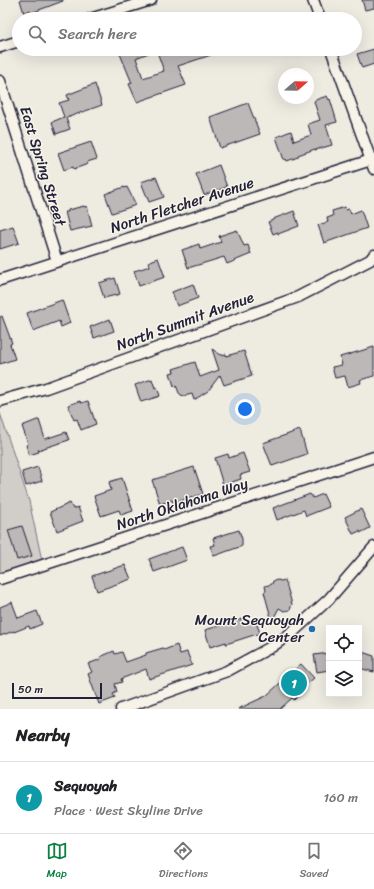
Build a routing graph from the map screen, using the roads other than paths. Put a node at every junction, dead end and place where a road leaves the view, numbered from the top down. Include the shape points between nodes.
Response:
1 (151, 0) edge
2 (313, 0) edge
3 (112, 12) edge
4 (317, 12) edge
5 (12, 43) edge
6 (0, 47) edge
7 (334, 56) edge
8 (0, 81) edge
9 (373, 163) edge
10 (374, 255) edge
11 (57, 261) junction
12 (0, 280) edge
13 (0, 401) edge
14 (374, 457) edge
15 (374, 547) edge
16 (0, 579) edge
17 (120, 709) edge

1 - 3 street
2 - 4 street
5 - 6 street
7 - 9 street
8 - 11 street, East Spring Street
9 - 11 street, North Fletcher Avenue
10 - 13 street, North Summit Avenue via 370,260 298,296 46,388
11 - 12 street, North Fletcher Avenue
14 - 16 street, North Oklahoma Way
15 - 17 street via 329,599 294,631 273,646 227,671

